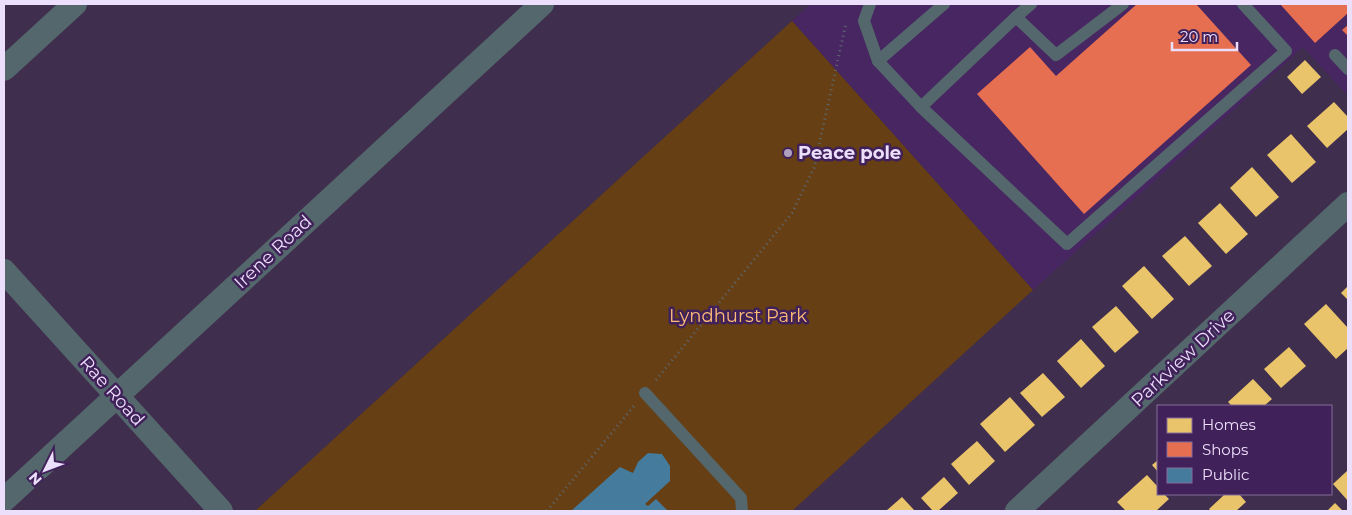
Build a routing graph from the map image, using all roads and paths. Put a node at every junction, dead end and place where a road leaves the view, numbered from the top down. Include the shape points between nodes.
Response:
1 (75, 4) edge
2 (542, 4) edge
3 (870, 4) edge
4 (944, 4) edge
5 (1031, 4) edge
6 (1123, 4) edge
7 (1243, 4) edge
8 (1016, 16) junction
9 (847, 18) dead end
10 (1335, 55) dead end
11 (878, 61) junction
12 (1348, 69) edge
13 (4, 70) edge
14 (921, 107) junction
15 (1348, 204) edge
16 (4, 271) edge
17 (645, 393) junction
18 (117, 396) junction
19 (4, 500) edge
20 (221, 511) edge
21 (547, 511) edge
22 (742, 511) edge
23 (1017, 511) edge

1 - 13 street
2 - 18 street, Irene Road
3 - 11 lane via 864,21
4 - 11 lane
5 - 8 lane
6 - 8 lane via 1056,55
7 - 14 lane via 1286,50 1067,244
8 - 14 lane
9 - 17 path via 814,168 792,213
10 - 12 lane
11 - 14 lane
15 - 23 street, Parkview Drive
16 - 18 street, Rae Road
17 - 21 path
17 - 22 lane via 741,498
18 - 19 street, Irene Road
18 - 20 street, Rae Road

